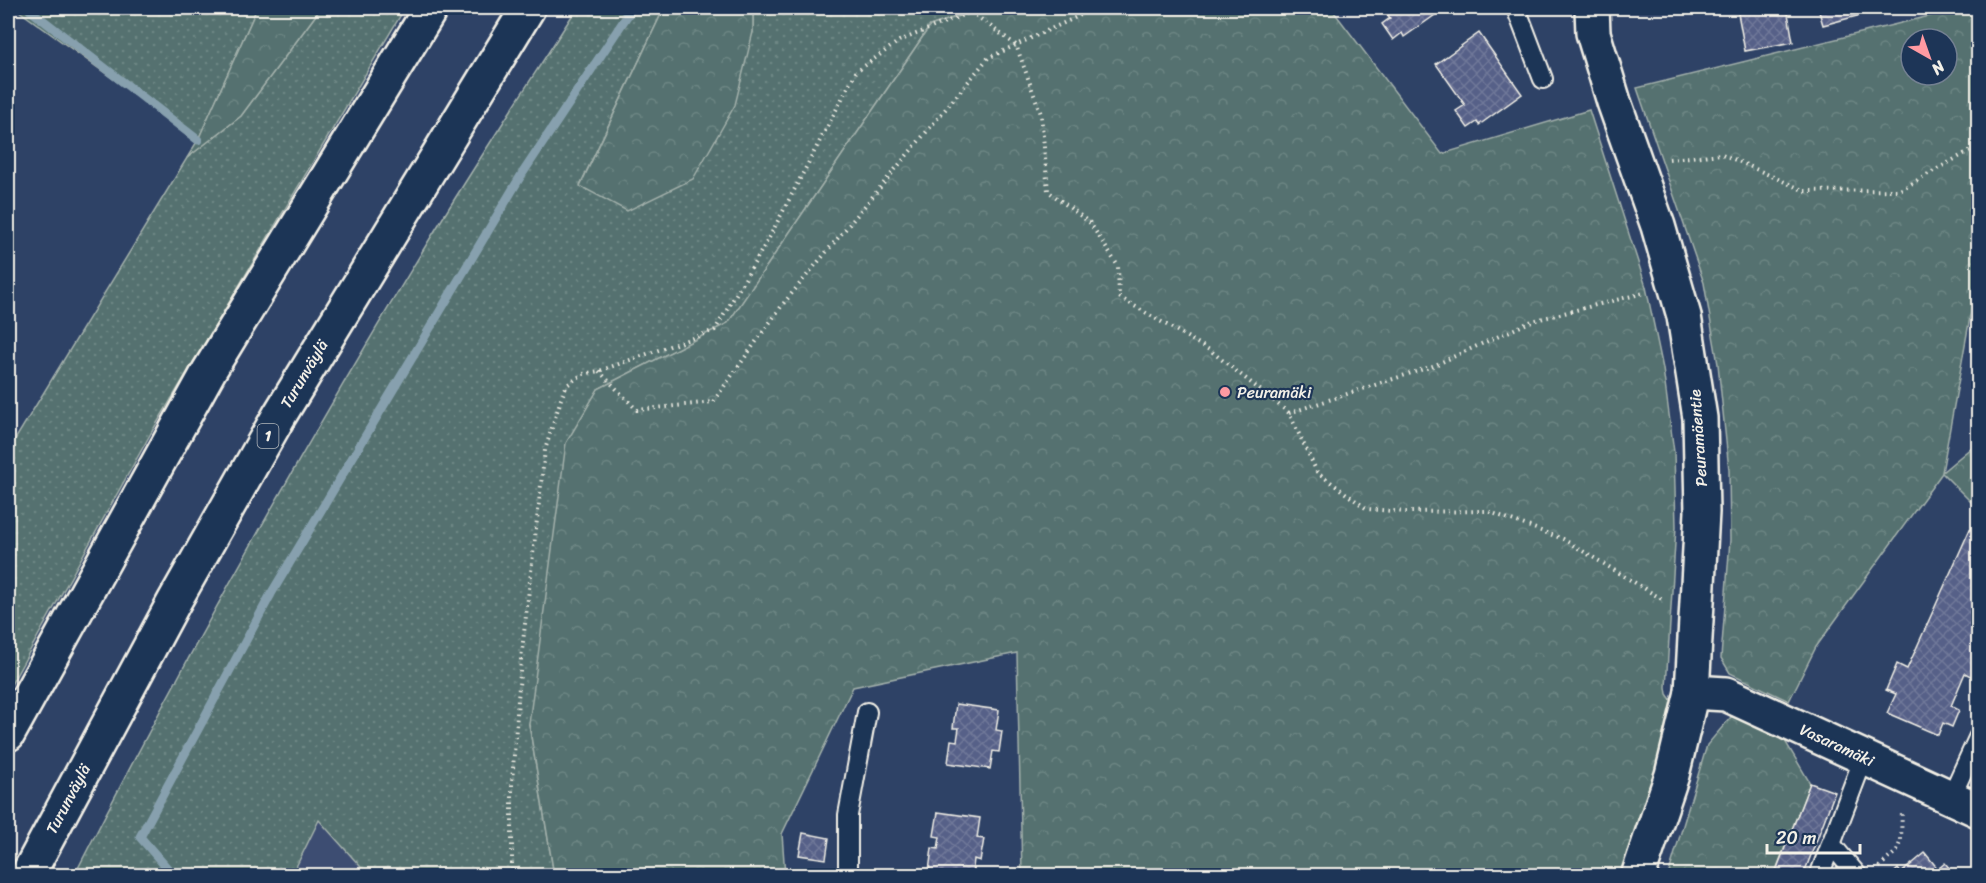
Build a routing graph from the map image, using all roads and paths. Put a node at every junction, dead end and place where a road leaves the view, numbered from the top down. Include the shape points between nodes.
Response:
1 (431, 8) edge
2 (528, 8) edge
3 (980, 8) edge
4 (1096, 8) edge
5 (1516, 8) edge
6 (1592, 8) edge
7 (971, 12) junction
8 (1016, 45) junction
9 (1543, 79) dead end
10 (1978, 146) edge
11 (1637, 168) junction
12 (1653, 290) dead end
13 (599, 371) junction
14 (1288, 413) junction
15 (1667, 602) dead end
16 (1692, 692) junction
17 (867, 712) dead end
18 (8, 734) edge
19 (1978, 738) edge
20 (1864, 757) junction
21 (1907, 777) junction
22 (1965, 803) edge
23 (1831, 844) junction
24 (1877, 869) dead end
25 (27, 876) edge
26 (512, 876) edge
27 (848, 876) edge
28 (1638, 876) edge
29 (1819, 876) edge
30 (1858, 876) edge

1 - 18 main road via 209,371
2 - 25 main road, Turunväylä / 1 via 279,416
3 - 7 path
4 - 8 path
5 - 9 lane
6 - 11 main road, Peuramäentie via 1593,33
7 - 8 path
7 - 13 path via 899,40 856,72 769,238 715,330
8 - 13 path via 988,58 783,304 713,402 637,410
8 - 14 path via 1041,114 1048,191 1090,223 1118,266 1119,297 1210,351
10 - 11 path via 1900,190 1805,191 1722,154 1655,160
11 - 16 main road, Peuramäentie via 1684,316 1700,418 1702,512
12 - 14 path via 1532,321 1434,366
13 - 26 path via 583,374 567,386 545,450 521,659 512,782
14 - 15 path via 1317,472 1367,509 1487,511 1563,539
16 - 20 main road, Vasaramäki via 1726,694
16 - 28 main road, Peuramäentie via 1672,775
17 - 27 lane via 848,815
19 - 22 lane
20 - 21 main road, Vasaramäki
20 - 23 lane
21 - 22 main road, Vasaramäki
21 - 24 path via 1901,840 1897,851
23 - 29 lane
23 - 30 lane

